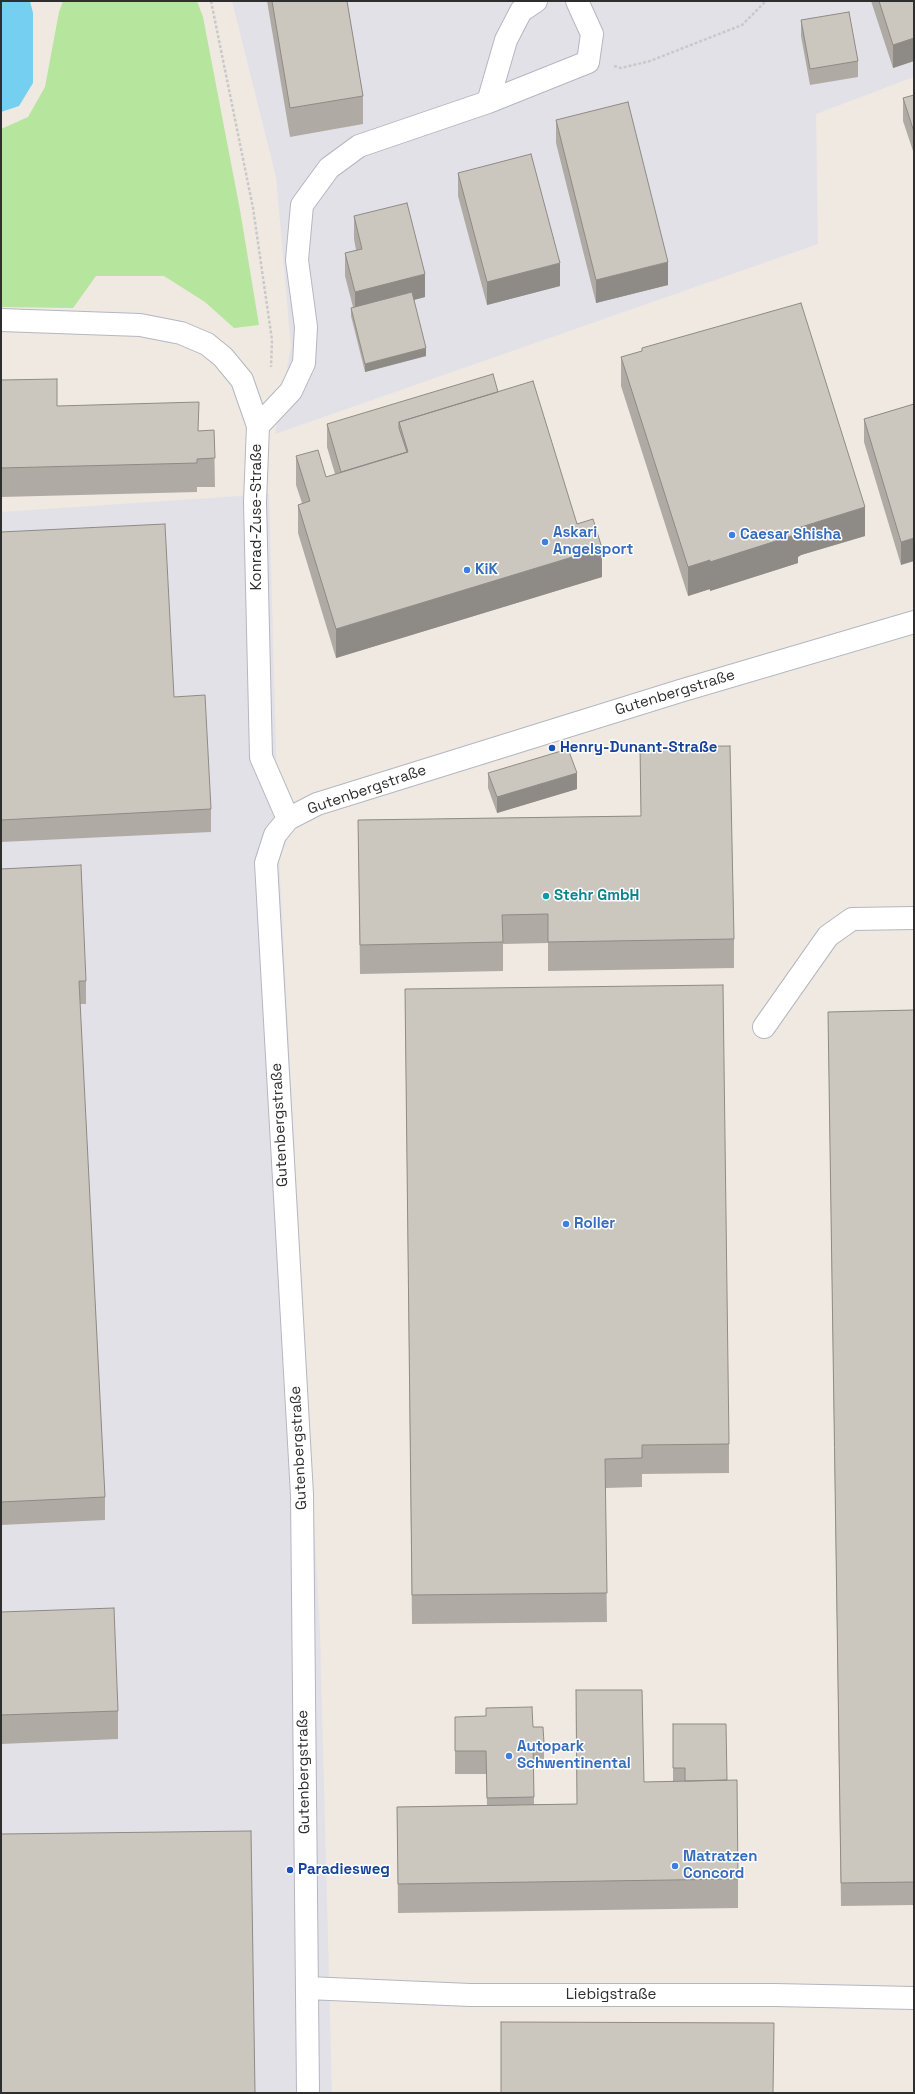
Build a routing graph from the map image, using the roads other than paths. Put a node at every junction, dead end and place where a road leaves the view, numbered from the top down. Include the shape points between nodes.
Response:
1 (536, 1) edge
2 (577, 1) edge
3 (488, 102) junction
4 (1, 320) edge
5 (258, 426) junction
6 (914, 622) edge
7 (288, 819) junction
8 (914, 918) edge
9 (764, 1027) dead end
10 (307, 1988) junction
11 (914, 1998) edge
12 (308, 2093) edge

1 - 3 street via 521,11 506,40
2 - 3 street, Konrad-Zuse-Straße via 592,34 588,62
3 - 5 street, Konrad-Zuse-Straße via 359,146 329,168 302,205 297,260 306,327 304,363 291,391
4 - 5 street via 140,325 181,334 207,344 223,357 242,380
5 - 7 street, Konrad-Zuse-Straße via 255,502 260,757
6 - 7 street, Gutenbergstraße via 370,787 317,804
7 - 10 street, Gutenbergstraße via 275,835 266,863 302,1495
8 - 9 street via 852,918 828,936
10 - 11 street, Liebigstraße via 470,1995 775,1995
10 - 12 street, Gutenbergstraße

